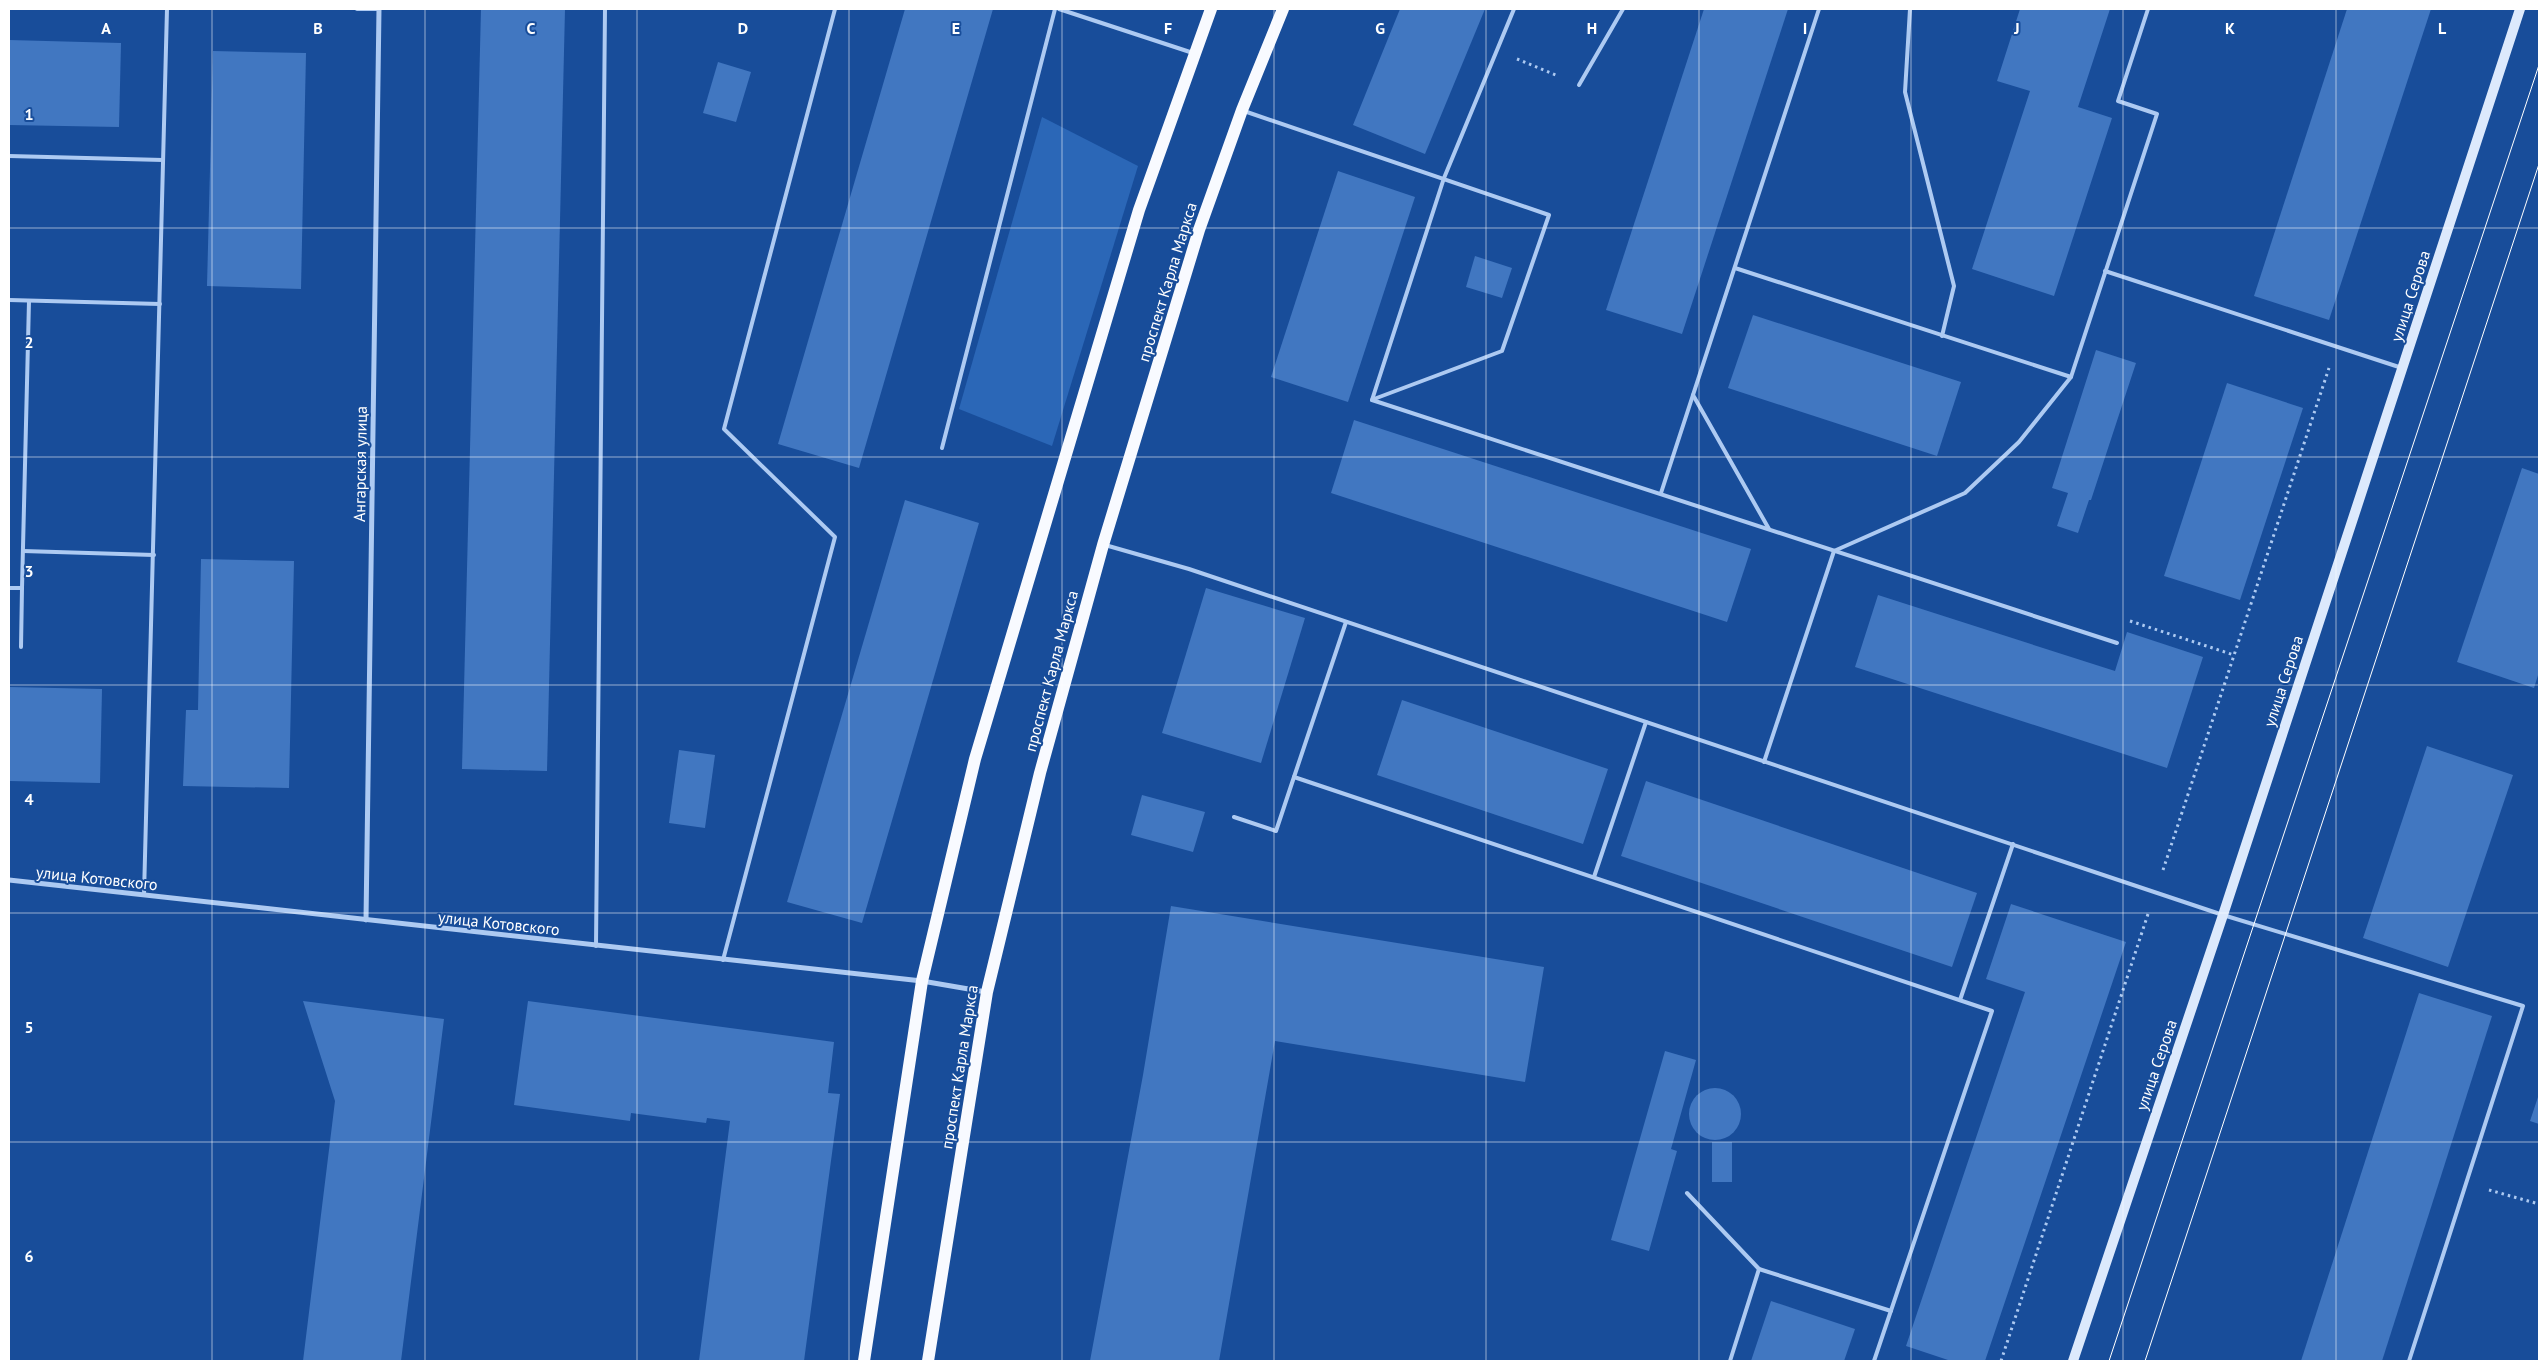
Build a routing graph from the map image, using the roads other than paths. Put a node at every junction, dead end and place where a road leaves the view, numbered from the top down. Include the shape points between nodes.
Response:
1 (167, 9) edge
2 (357, 9) edge
3 (379, 9) edge
4 (605, 9) edge
5 (835, 9) edge
6 (1055, 9) edge
7 (1059, 9) edge
8 (1211, 9) edge
9 (1283, 9) edge
10 (1514, 9) edge
11 (1623, 9) edge
12 (1819, 9) edge
13 (1910, 9) edge
14 (2148, 9) edge
15 (2520, 9) edge
16 (1193, 53) junction
17 (1579, 84) road end
18 (1242, 110) junction
19 (9, 156) edge
20 (163, 160) junction
21 (1444, 178) junction
22 (1734, 268) junction
23 (2105, 271) junction
24 (9, 300) edge
25 (29, 301) junction
26 (160, 304) junction
27 (1942, 336) junction
28 (2402, 368) junction
29 (2071, 377) junction
30 (1693, 395) junction
31 (1372, 400) junction
32 (942, 448) dead end
33 (1661, 494) junction
34 (1769, 529) junction
35 (1103, 544) junction
36 (23, 551) junction
37 (1834, 551) junction
38 (154, 555) junction
39 (9, 588) edge
40 (22, 588) junction
41 (1346, 622) junction
42 (2117, 643) road end
43 (21, 647) dead end
44 (1646, 722) junction
45 (1764, 762) junction
46 (1294, 776) junction
47 (1234, 817) dead end
48 (2013, 844) junction
49 (1594, 877) junction
50 (9, 880) edge
51 (144, 895) junction
52 (2223, 915) junction
53 (366, 920) junction
54 (596, 946) junction
55 (723, 960) junction
56 (922, 981) junction
57 (987, 992) junction
58 (1960, 1000) junction
59 (1687, 1193) dead end
60 (1759, 1269) junction
61 (1891, 1311) junction
62 (2076, 1360) edge
63 (864, 1361) edge
64 (928, 1361) edge
65 (1730, 1361) edge
66 (1874, 1361) edge
67 (2409, 1361) edge

1 - 20 lane
2 - 3 lane
3 - 53 street, Ангарская улица
4 - 54 lane
5 - 55 lane via 724,430 836,538
6 - 32 lane
7 - 16 lane
8 - 16 main road
9 - 18 main road, проспект Карла Маркса
10 - 21 lane
11 - 17 lane
12 - 22 lane
13 - 27 lane via 1905,92 1954,286
14 - 23 lane via 2118,101 2156,114
15 - 28 street, улица Серова
16 - 56 main road via 1139,210 975,759
18 - 21 lane
18 - 35 main road, проспект Карла Маркса via 1199,230
19 - 20 lane
20 - 26 lane
21 - 31 lane
21 - 31 lane via 1549,215 1502,351
22 - 27 lane
22 - 30 lane
23 - 28 lane
23 - 29 lane
24 - 25 lane
25 - 26 lane
25 - 36 lane
26 - 38 lane
27 - 29 lane
28 - 52 street, улица Серова
29 - 37 lane via 2019,442 1965,493
30 - 33 lane
30 - 34 lane
31 - 33 lane
33 - 34 lane
34 - 37 lane
35 - 41 lane
35 - 57 main road, проспект Карла Маркса via 1040,773
36 - 38 lane
36 - 40 lane
37 - 42 lane
37 - 45 lane
38 - 51 lane
39 - 40 lane
40 - 43 lane
41 - 44 lane
41 - 46 lane
44 - 45 lane
44 - 49 lane
45 - 48 lane
46 - 47 lane via 1276,831
46 - 49 lane
48 - 52 lane
48 - 58 lane
49 - 58 lane
50 - 51 street, улица Котовского
51 - 53 street, улица Котовского
52 - 62 street, улица Серова
52 - 67 lane via 2523,1006
53 - 54 street, улица Котовского
54 - 55 street, улица Котовского
55 - 56 street, улица Котовского
56 - 57 street, улица Котовского
56 - 63 main road
57 - 64 main road, проспект Карла Маркса
58 - 61 lane via 1992,1010
59 - 60 lane
60 - 61 lane
60 - 65 lane
61 - 66 lane

